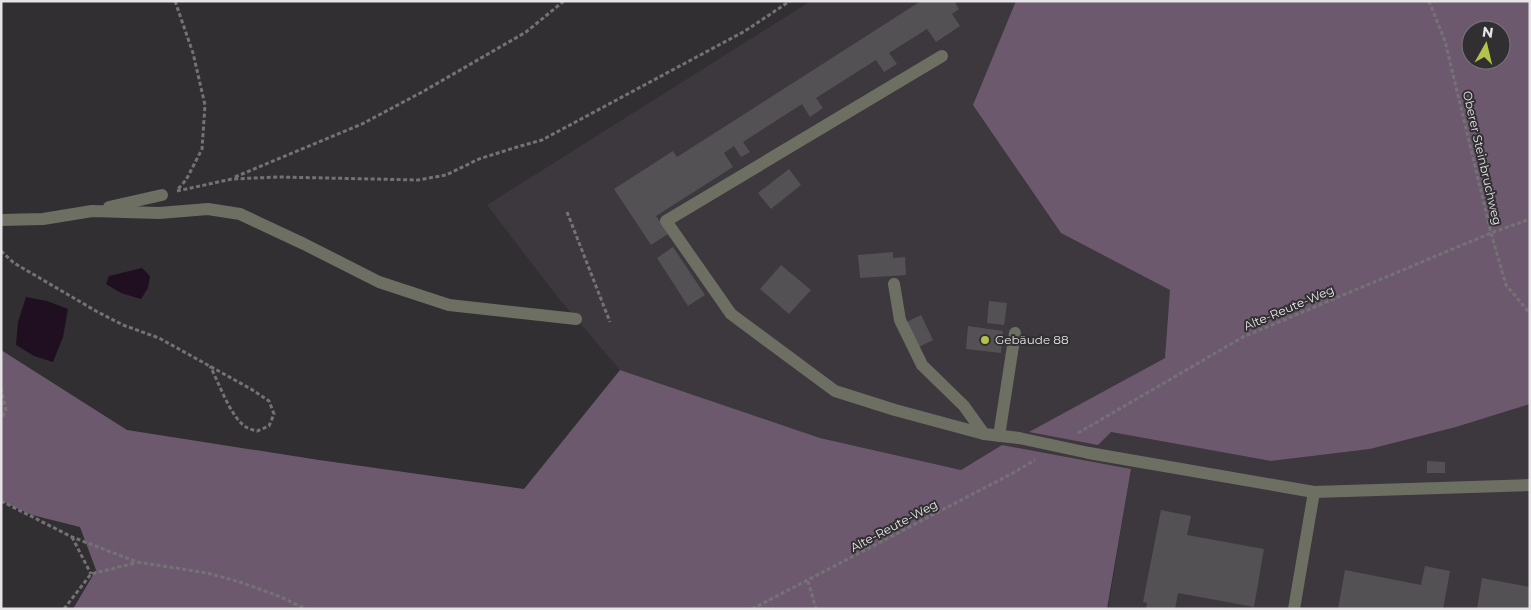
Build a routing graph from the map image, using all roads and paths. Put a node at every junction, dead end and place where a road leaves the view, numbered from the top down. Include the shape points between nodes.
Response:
1 (175, 1) edge
2 (564, 1) edge
3 (790, 1) edge
4 (1429, 1) edge
5 (942, 56) dead end
6 (232, 179) junction
7 (162, 195) dead end
8 (92, 211) junction
9 (567, 212) dead end
10 (1530, 219) edge
11 (1, 220) edge
12 (1491, 233) junction
13 (1, 251) edge
14 (894, 284) dead end
15 (1530, 311) edge
16 (576, 319) dead end
17 (610, 322) dead end
18 (1015, 333) dead end
19 (210, 366) junction
20 (1, 388) edge
21 (1, 418) edge
22 (984, 434) junction
23 (1076, 434) dead end
24 (999, 436) junction
25 (1042, 455) dead end
26 (1530, 485) edge
27 (1314, 492) junction
28 (1, 502) edge
29 (72, 537) junction
30 (137, 562) junction
31 (92, 574) junction
32 (808, 581) junction
33 (64, 609) edge
34 (306, 609) edge
35 (752, 609) edge
36 (816, 609) edge
37 (1294, 609) edge

1 - 6 path via 205,105 202,149 186,180 176,191
2 - 6 path via 526,32 424,91 362,124
3 - 6 path via 745,31 542,140 479,159 446,175 418,180
4 - 12 path, Oberer Steinbruchweg via 1445,41
5 - 22 lane via 666,221 731,314 835,391
7 - 8 lane
8 - 11 lane via 43,219
8 - 16 lane via 159,213 208,209 240,214 379,282 449,305
9 - 17 path
10 - 12 path, Alte-Reute-Weg
12 - 15 path, Oberer Steinbruchweg via 1506,285
12 - 23 path, Alte-Reute-Weg via 1243,337
13 - 19 path via 14,263 96,311 159,338
14 - 22 lane via 900,320 922,365 964,406
18 - 24 lane
19 - 19 path via 269,401 274,414 268,426 257,431 238,420
20 - 21 path via 6,411
22 - 24 lane
24 - 27 lane, bridge
25 - 32 path, Alte-Reute-Weg via 1014,473
26 - 27 lane
27 - 37 lane
28 - 29 path
29 - 30 path
29 - 31 path
30 - 31 path
30 - 34 path via 207,573 240,582 281,596
31 - 33 path
32 - 35 path, Alte-Reute-Weg
32 - 36 path

